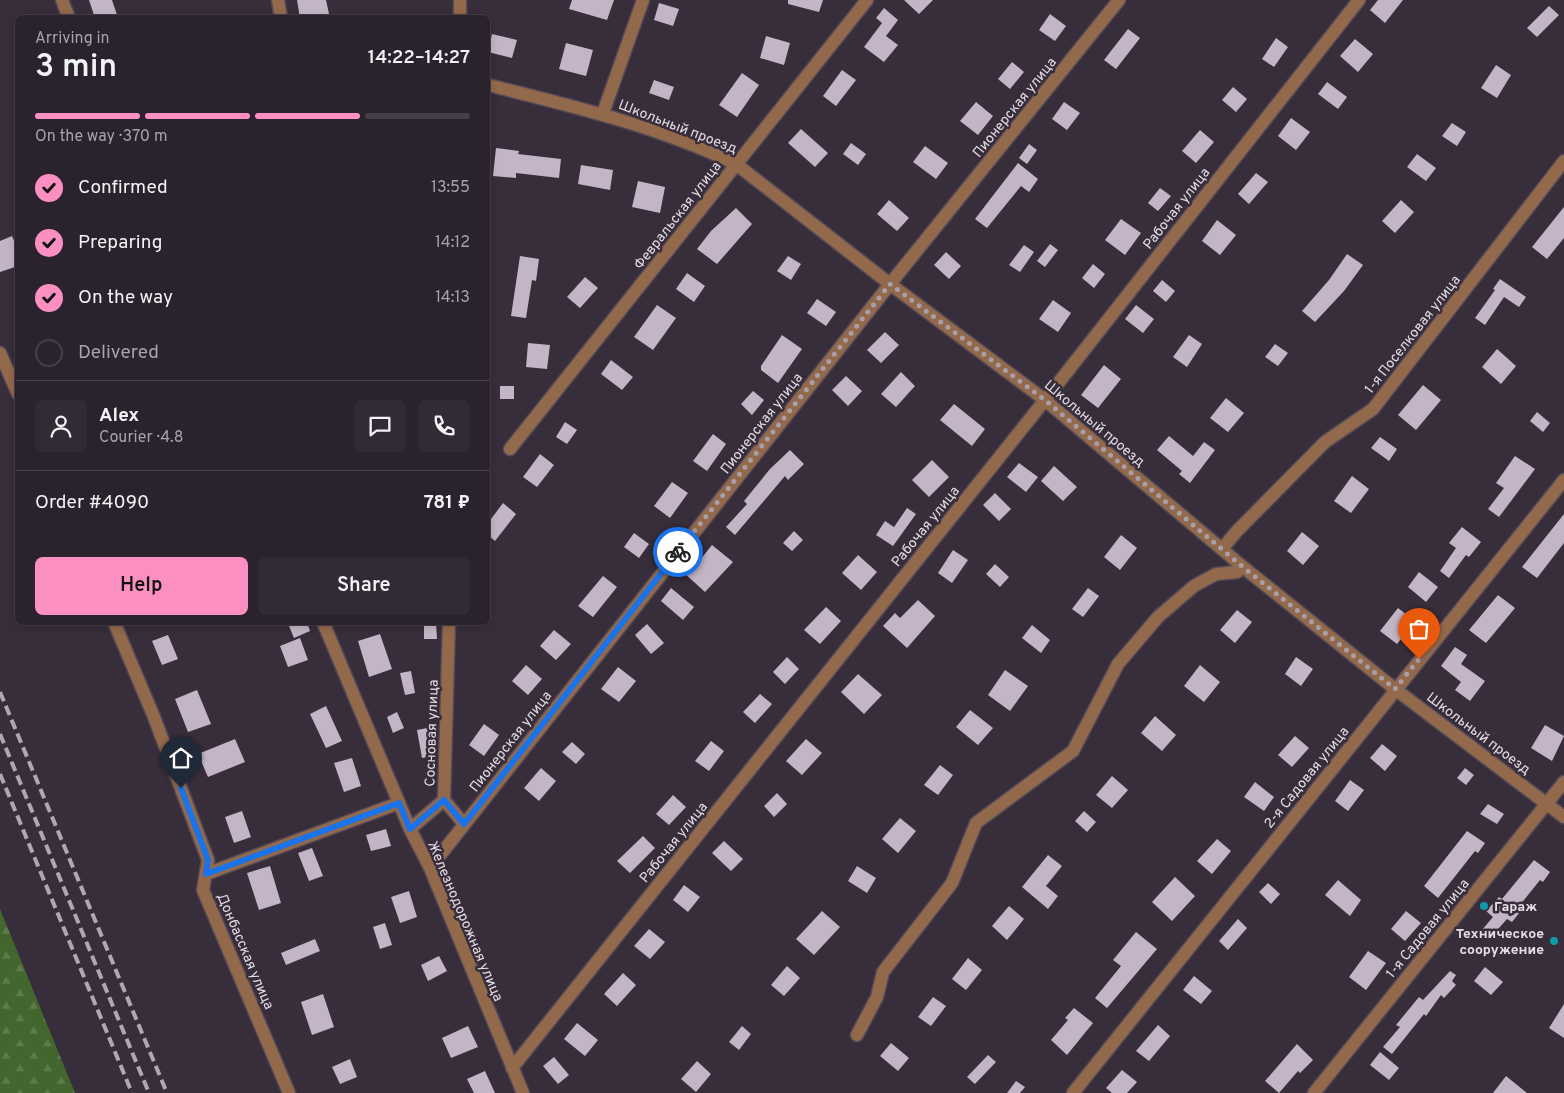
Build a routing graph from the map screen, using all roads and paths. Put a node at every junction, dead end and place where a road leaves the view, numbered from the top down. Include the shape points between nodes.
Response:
1 (62, 0) edge
2 (278, 0) edge
3 (460, 0) edge
4 (643, 0) edge
5 (867, 0) edge
6 (1119, 0) edge
7 (1359, 0) edge
8 (68, 15) edge
9 (280, 15) edge
10 (460, 15) edge
11 (490, 85) edge
12 (603, 113) junction
13 (1564, 161) edge
14 (736, 164) junction
15 (890, 284) junction
16 (0, 352) edge
17 (15, 387) edge
18 (1045, 400) junction
19 (510, 449) dead end
20 (1564, 480) edge
21 (1222, 549) junction
22 (1243, 567) junction
23 (115, 625) edge
24 (324, 625) edge
25 (449, 625) edge
26 (1395, 689) junction
27 (1564, 782) edge
28 (444, 800) junction
29 (399, 803) junction
30 (1547, 803) junction
31 (1564, 817) edge
32 (464, 824) junction
33 (410, 829) junction
34 (430, 868) junction
35 (206, 874) junction
36 (857, 1035) dead end
37 (512, 1068) junction
38 (289, 1093) edge
39 (523, 1093) edge
40 (1073, 1093) edge
41 (1314, 1093) edge

1 - 8 street
2 - 9 street
3 - 10 street
4 - 12 street
5 - 14 street, Февральская улица
6 - 15 street, Пионерская улица
7 - 18 street, Рабочая улица
11 - 12 street, Школьный проезд
12 - 14 street, Школьный проезд
13 - 21 street, 1-я Поселковая улица via 1373,408 1325,442
14 - 15 street, Школьный проезд
14 - 19 street, Февральская улица
15 - 18 street, Школьный проезд
15 - 32 street, Пионерская улица
16 - 17 street
18 - 21 street, Школьный проезд
18 - 37 street, Рабочая улица
20 - 26 street, 2-я Садовая улица
21 - 22 street, Школьный проезд
22 - 26 street, Школьный проезд
22 - 36 street via 1237,572 1216,574 1201,582 1158,617 1118,664 1073,751 976,823 952,883 883,972 878,997
23 - 35 street, Донбасская улица via 154,716 208,860
24 - 29 street, Железнодорожная улица
25 - 28 street, Сосновая улица
26 - 30 street, Школьный проезд
26 - 40 street, 2-я Садовая улица
27 - 30 street, 1-я Садовая улица
28 - 32 street
28 - 33 street, Сосновая улица
29 - 33 street, Железнодорожная улица
29 - 35 street
30 - 31 street, Школьный проезд
30 - 41 street, 1-я Садовая улица
32 - 34 street, Пионерская улица
33 - 34 street, Железнодорожная улица
34 - 37 street, Железнодорожная улица
35 - 38 street, Донбасская улица via 204,890
37 - 39 street, Железнодорожная улица

